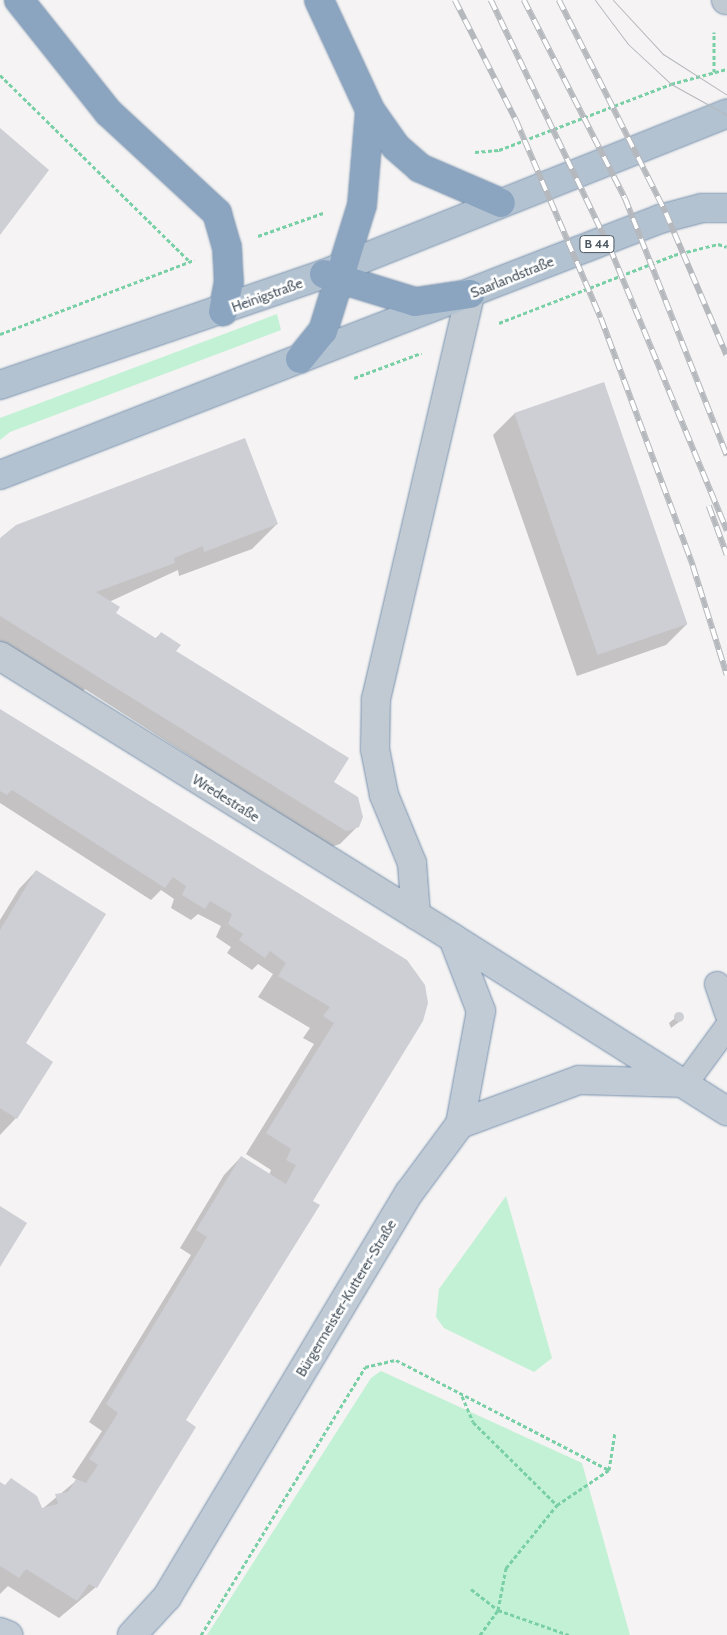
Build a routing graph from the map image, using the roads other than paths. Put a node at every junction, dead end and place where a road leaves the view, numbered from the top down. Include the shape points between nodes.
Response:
1 (19, 0) edge
2 (319, 0) edge
3 (370, 110) junction
4 (727, 114) edge
5 (501, 203) junction
6 (727, 208) edge
7 (335, 274) junction
8 (470, 294) junction
9 (223, 310) junction
10 (300, 359) junction
11 (0, 385) edge
12 (0, 476) edge
13 (0, 656) edge
14 (416, 915) junction
15 (453, 938) junction
16 (717, 984) dead end
17 (727, 1013) edge
18 (727, 1028) edge
19 (686, 1083) junction
20 (727, 1111) edge
21 (460, 1124) junction
22 (0, 1632) edge
23 (8, 1635) edge
24 (132, 1635) edge

1 - 9 highway via 108,112 216,213 227,247 228,281
2 - 3 highway
3 - 5 highway via 396,147 420,168
3 - 7 highway via 362,205
4 - 5 main road, Heinigstraße
5 - 7 main road, Heinigstraße
6 - 8 main road, Saarlandstraße / B 44 via 702,208 660,219
7 - 8 highway via 416,302
7 - 9 main road, Heinigstraße
7 - 10 highway via 323,331
8 - 10 main road, Saarlandstraße / B 44
8 - 14 street via 376,699 374,749 384,795 412,863
9 - 11 main road, Heinigstraße
10 - 12 main road
13 - 14 street, Wredestraße
14 - 15 street, Wredestraße
15 - 19 street
15 - 21 street, Bürgermeister-Kutterer-Straße via 480,1011
16 - 17 lane
18 - 19 lane
19 - 20 street
19 - 21 street via 580,1080
21 - 24 street, Bürgermeister-Kutterer-Straße via 409,1193 167,1596
22 - 23 street

